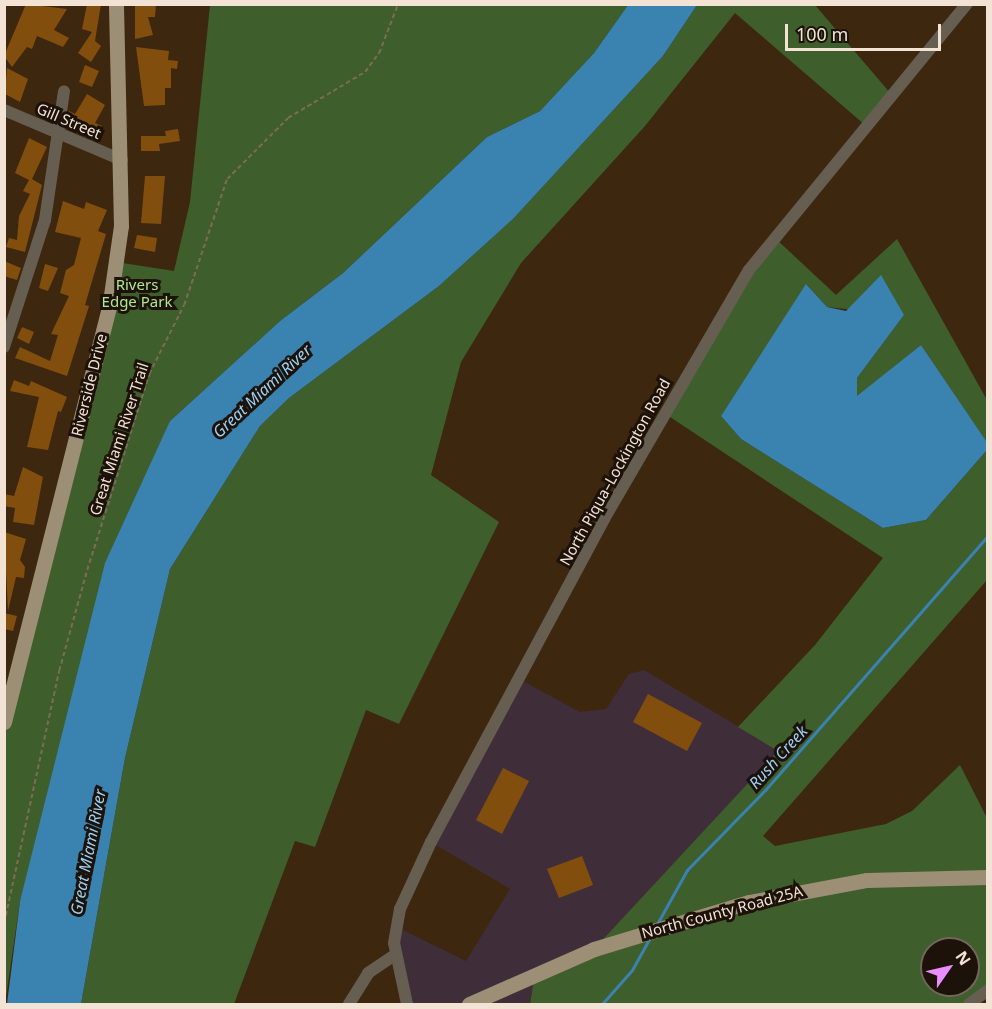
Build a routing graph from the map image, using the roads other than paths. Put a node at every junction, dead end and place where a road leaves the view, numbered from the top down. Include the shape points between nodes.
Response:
1 (116, 4) edge
2 (967, 4) edge
3 (64, 91) dead end
4 (4, 110) edge
5 (59, 133) junction
6 (122, 160) junction
7 (4, 347) edge
8 (4, 722) edge
9 (987, 877) edge
10 (395, 955) junction
11 (987, 990) edge
12 (350, 1005) edge
13 (407, 1005) edge
14 (469, 1005) edge
15 (969, 1005) edge

1 - 6 main road, Riverside Drive
2 - 10 street, North Piqua–Lockington Road via 749,270 686,375 428,848 400,909
3 - 5 street
4 - 5 street, Gill Street
5 - 6 street, Gill Street
5 - 7 street via 45,220
6 - 8 main road, Riverside Drive via 121,226 110,302
9 - 14 main road, North County Road 25A via 867,880 687,918 594,949
10 - 12 street via 368,973
10 - 13 street, North Piqua–Lockington Road
11 - 15 street

